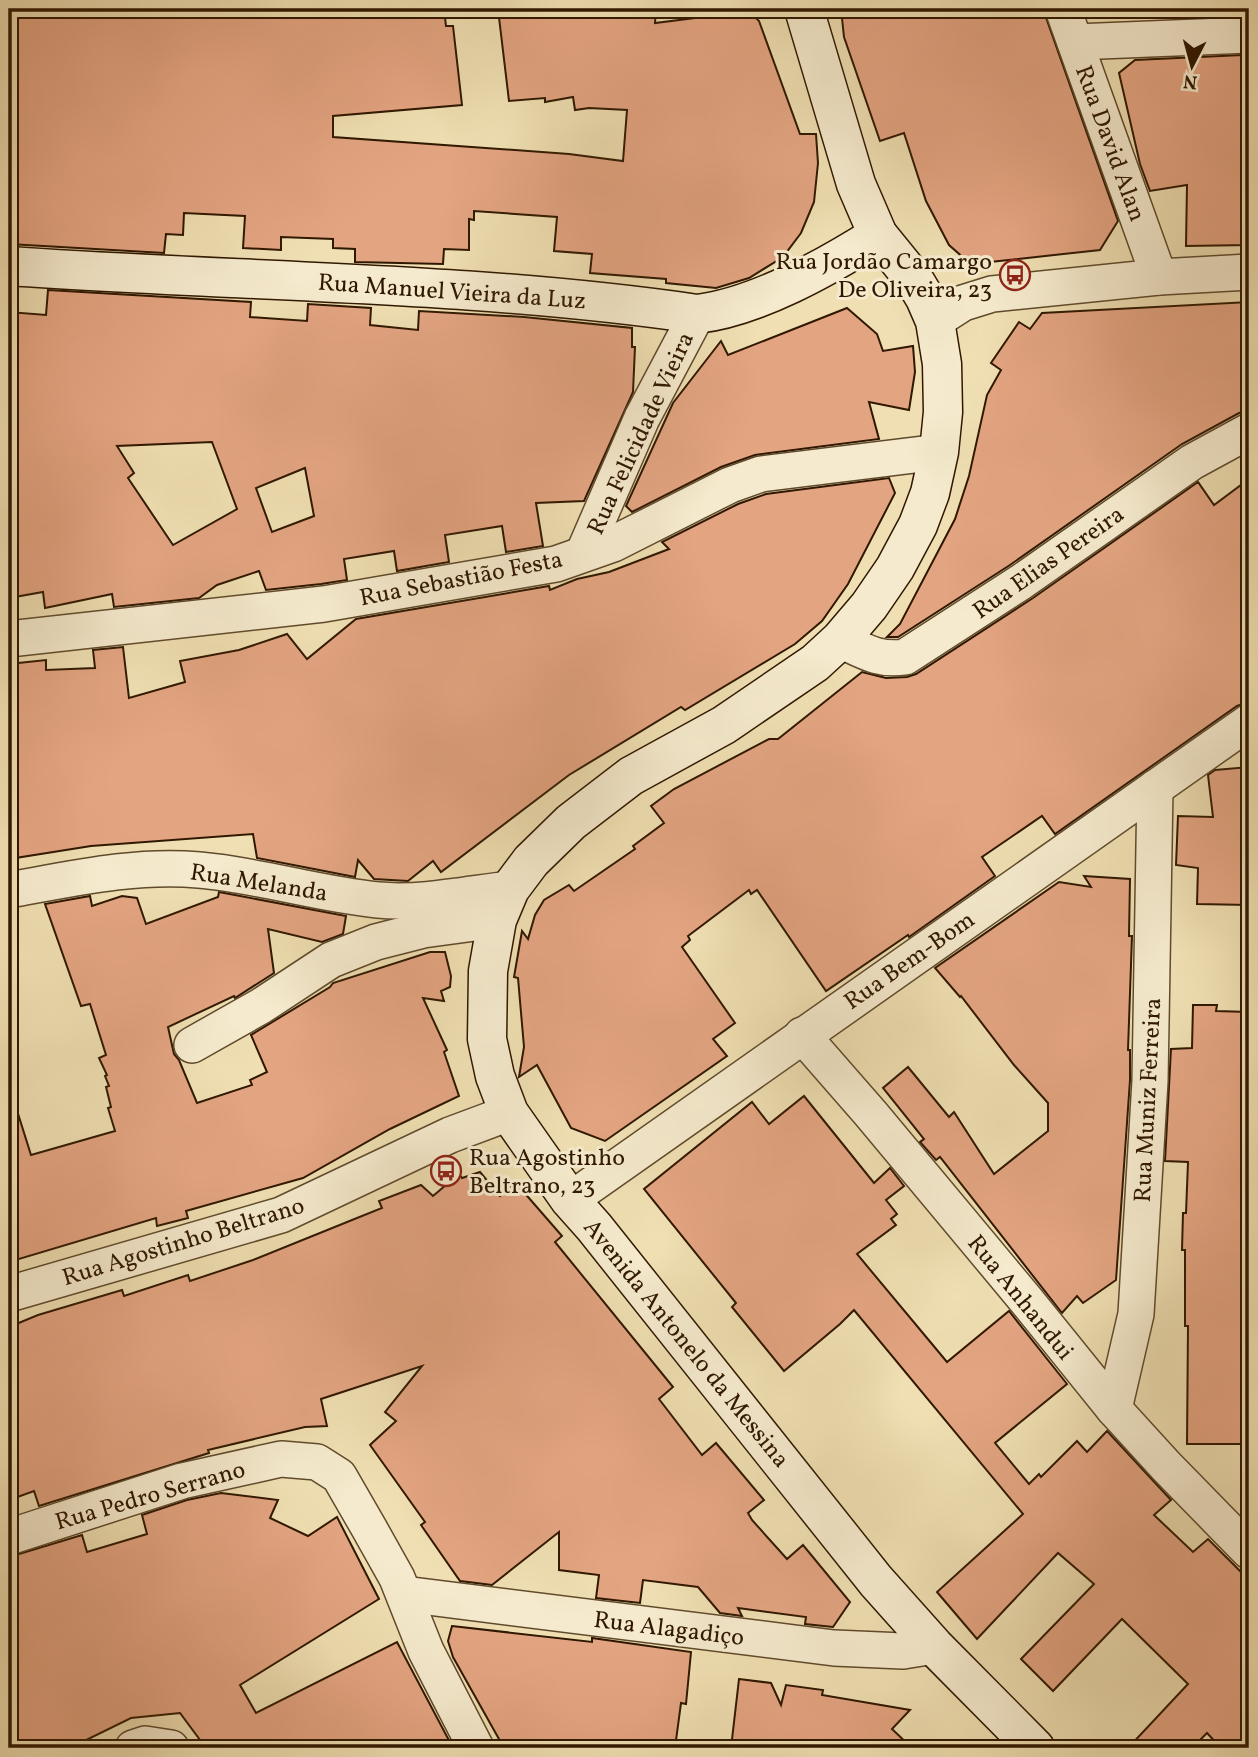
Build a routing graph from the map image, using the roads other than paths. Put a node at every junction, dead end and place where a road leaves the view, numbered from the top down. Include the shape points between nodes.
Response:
1 (804, 9) edge
2 (1063, 9) edge
3 (1249, 35) edge
4 (1075, 42) junction
5 (878, 235) junction
6 (9, 266) edge
7 (1249, 272) edge
8 (1159, 277) junction
9 (696, 314) junction
10 (935, 321) junction
11 (1249, 431) edge
12 (939, 452) junction
13 (584, 552) junction
14 (9, 639) edge
15 (840, 640) junction
16 (1249, 722) edge
17 (1155, 788) junction
18 (9, 890) edge
19 (504, 905) junction
20 (802, 1035) junction
21 (192, 1045) dead end
22 (509, 1113) junction
23 (570, 1199) junction
24 (9, 1294) edge
25 (1114, 1409) junction
26 (9, 1537) edge
27 (1249, 1551) edge
28 (404, 1594) junction
29 (934, 1646) junction
30 (132, 1748) edge
31 (171, 1748) edge
32 (475, 1748) edge
33 (1035, 1748) edge

1 - 5 street, Avenida Antonelo da Messina via 856,184
2 - 4 street, Rua David Alan
3 - 4 street
4 - 8 street, Rua David Alan
5 - 9 street, Rua Manuel Vieira da Luz via 825,268 752,300
5 - 10 street, Avenida Antonelo da Messina via 913,278
6 - 9 street, Rua Manuel Vieira da Luz via 388,285 597,300
7 - 8 street
8 - 10 street via 992,294 963,303
9 - 13 street, Rua Felicidade Vieira via 642,418
10 - 12 street, Avenida Antonelo da Messina via 943,388
11 - 15 street, Rua Elias Pereira via 1192,462 905,657 874,656
12 - 13 street, Rua Sebastião Festa via 761,474 613,544
12 - 15 street, Avenida Antonelo da Messina via 918,525 888,578
13 - 14 street, Rua Sebastião Festa via 556,564 324,604
15 - 19 street, Avenida Antonelo da Messina via 815,663 724,725 631,776 571,822 531,861
16 - 17 street, Rua Bem-Bom
17 - 20 street, Rua Bem-Bom
17 - 25 street, Rua Muniz Ferreira via 1150,1081 1136,1314
18 - 19 street, Rua Melanda via 145,869 198,869 338,895
19 - 21 street via 376,942 331,960
19 - 22 street, Avenida Antonelo da Messina via 488,971 487,1039
20 - 23 street, Rua Bem-Bom
20 - 25 street, Rua Anhandui
22 - 23 street, Avenida Antonelo da Messina
22 - 24 street, Rua Agostinho Beltrano via 450,1135 281,1214
23 - 29 street, Avenida Antonelo da Messina via 840,1537
25 - 27 street, Rua Anhandui
26 - 28 street, Rua Pedro Serrano via 182,1481 281,1459 317,1462 339,1476
28 - 29 street, Rua Alagadiço via 834,1648 903,1651
28 - 32 street, Rua Pedro Serrano via 426,1651
29 - 33 street, Avenida Antonelo da Messina
30 - 31 street via 145,1744

